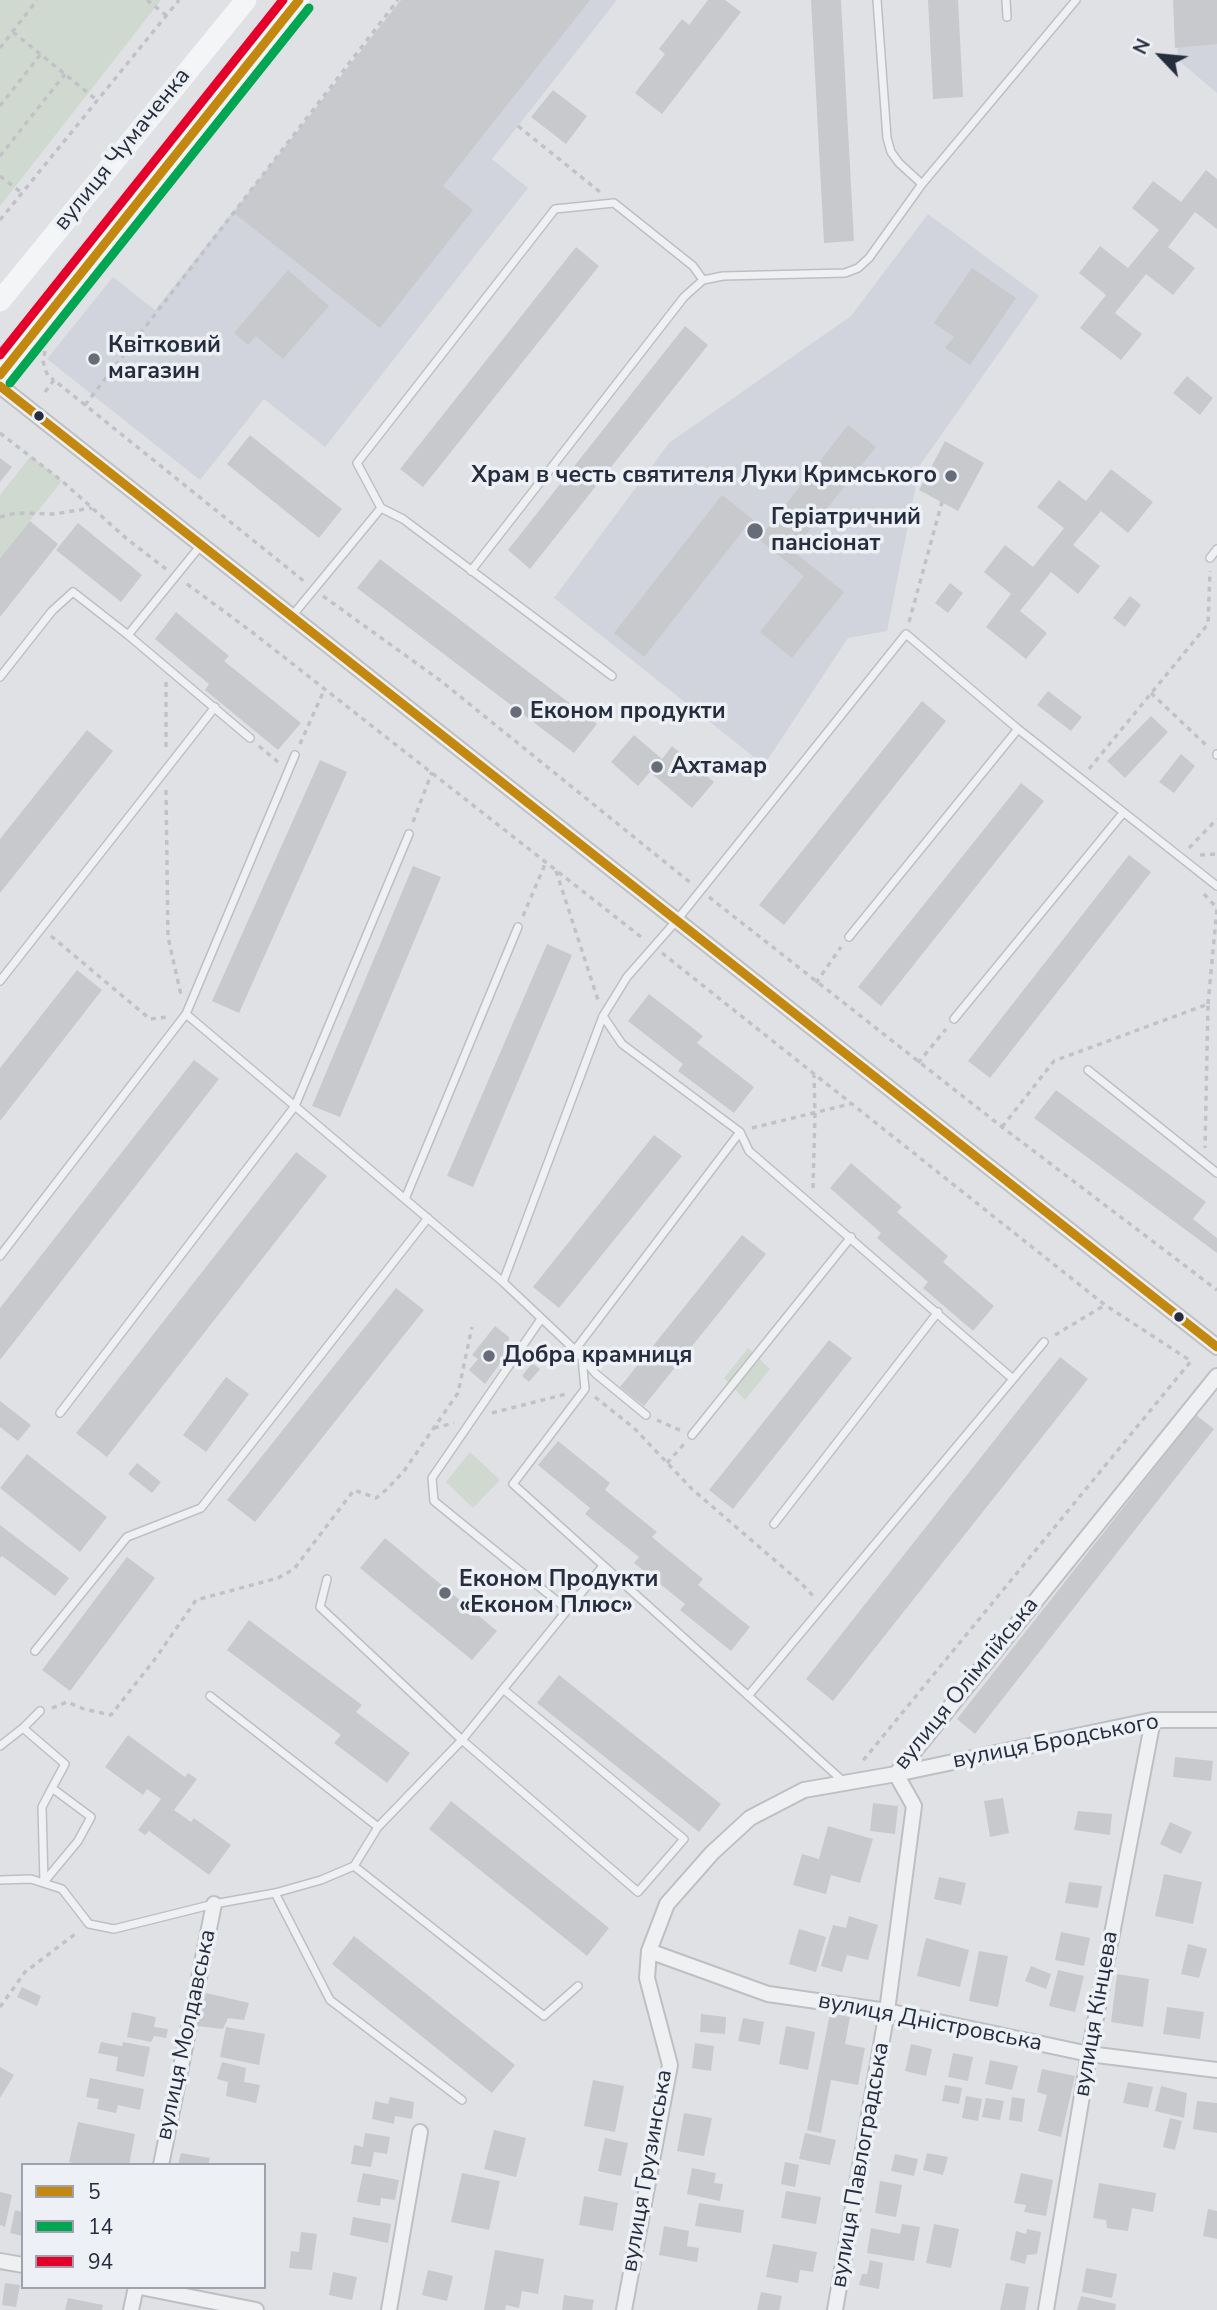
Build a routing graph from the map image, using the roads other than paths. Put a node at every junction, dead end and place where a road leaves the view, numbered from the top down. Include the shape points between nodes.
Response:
1 (246, 0) edge
2 (299, 0) edge
3 (877, 0) edge
4 (1006, 0) edge
5 (1076, 0) edge
6 (1007, 17) dead end
7 (922, 184) junction
8 (703, 280) junction
9 (0, 300) edge
10 (0, 375) edge
11 (0, 386) edge
12 (381, 508) junction
13 (201, 545) junction
14 (1217, 549) edge
15 (1210, 558) road end
16 (471, 571) junction
17 (291, 616) junction
18 (128, 635) junction
19 (0, 677) edge
20 (612, 677) dead end
21 (215, 707) junction
22 (1018, 729) junction
23 (250, 738) road end
24 (295, 755) road end
25 (1123, 813) junction
26 (408, 834) road end
27 (1217, 886) edge
28 (677, 920) junction
29 (518, 927) road end
30 (849, 937) road end
31 (0, 981) edge
32 (186, 1014) junction
33 (603, 1016) junction
34 (954, 1019) road end
35 (1088, 1070) dead end
36 (295, 1106) junction
37 (740, 1132) junction
38 (1217, 1173) edge
39 (405, 1199) junction
40 (428, 1218) junction
41 (851, 1237) junction
42 (0, 1256) edge
43 (503, 1282) junction
44 (938, 1312) junction
45 (541, 1319) junction
46 (1044, 1342) road end
47 (1217, 1347) edge
48 (575, 1350) junction
49 (582, 1358) junction
50 (1217, 1376) edge
51 (1013, 1379) junction
52 (60, 1413) dead end
53 (646, 1415) road end
54 (692, 1435) road end
55 (774, 1524) dead end
56 (603, 1566) junction
57 (327, 1579) dead end
58 (568, 1610) junction
59 (35, 1651) dead end
60 (503, 1689) junction
61 (210, 1696) dead end
62 (748, 1696) junction
63 (40, 1711) road end
64 (1153, 1720) junction
65 (1217, 1720) edge
66 (23, 1728) junction
67 (462, 1740) junction
68 (0, 1746) edge
69 (896, 1774) junction
70 (844, 1783) junction
71 (52, 1788) junction
72 (378, 1827) junction
73 (354, 1866) junction
74 (0, 1880) edge
75 (44, 1882) junction
76 (275, 1893) junction
77 (214, 1904) junction
78 (649, 1951) junction
79 (578, 1986) dead end
80 (887, 2011) junction
81 (1089, 2054) junction
82 (1217, 2070) edge
83 (462, 2100) dead end
84 (420, 2132) dead end
85 (161, 2163) edge
86 (0, 2261) edge
87 (21, 2265) edge
88 (137, 2289) edge
89 (148, 2289) edge
90 (131, 2310) edge
91 (256, 2310) edge
92 (389, 2310) edge
93 (624, 2310) edge
94 (835, 2310) edge
95 (1046, 2310) edge

1 - 9 street, вулиця Чумаченка
2 - 10 street, вулиця Чумаченка
3 - 7 lane via 887,138 891,152
4 - 6 lane
5 - 7 lane
7 - 8 lane via 858,268 845,273
8 - 12 lane via 693,266 614,203 555,209 357,463
8 - 16 lane via 684,297
11 - 13 street
12 - 16 lane via 403,519
12 - 17 lane
13 - 17 street
13 - 18 lane
14 - 15 lane
16 - 20 lane
17 - 28 street
18 - 19 lane via 73,592 52,611
18 - 21 lane
21 - 23 lane
21 - 31 lane
22 - 25 lane
22 - 28 lane via 906,634
22 - 30 lane
24 - 32 lane
25 - 27 lane
25 - 34 lane
26 - 36 lane
28 - 33 lane via 627,977
28 - 47 street
29 - 39 lane
32 - 36 lane
32 - 42 lane
33 - 37 lane via 622,1044
33 - 43 lane
35 - 38 lane
36 - 39 lane
36 - 52 lane
37 - 41 lane via 749,1151
37 - 48 lane
39 - 40 lane
40 - 43 lane
40 - 59 lane via 201,1508 127,1537
41 - 44 lane
41 - 54 lane
43 - 45 lane
44 - 51 lane
44 - 55 lane
45 - 48 lane
45 - 58 lane via 432,1478 434,1501
46 - 51 lane
48 - 49 lane
49 - 53 lane
49 - 56 lane via 585,1390 513,1484
50 - 69 street, вулиця Олімпійська
51 - 62 lane
56 - 58 lane
56 - 62 lane
57 - 67 lane via 320,1607
58 - 60 lane
60 - 67 lane
60 - 67 lane via 684,1839 638,1892
61 - 72 lane
62 - 70 lane
63 - 66 lane
64 - 65 street, вулиця Бродського
64 - 69 street, вулиця Бродського
64 - 81 street, вулиця Кінцева
66 - 68 lane
66 - 71 lane via 65,1764
67 - 72 lane
69 - 70 street, вулиця Олімпійська
69 - 80 street, вулиця Павлоградська via 914,1805
70 - 78 street, вулиця Олімпійська via 804,1790 750,1818 667,1905
71 - 75 lane via 42,1807
71 - 75 lane via 91,1817 78,1841
72 - 73 lane
73 - 76 lane
73 - 79 lane via 544,2016
74 - 75 lane
75 - 77 lane via 62,1889 89,1924 114,1929
76 - 77 lane
76 - 83 lane via 330,2000
77 - 85 street, вулиця Молдавська
78 - 80 street, вулиця Дністровська via 768,1994
78 - 93 street, вулиця Грузинська via 647,1978 670,2065
80 - 81 street, вулиця Дністровська
80 - 94 street, вулиця Павлоградська
81 - 82 street, вулиця Дністровська
81 - 95 street, вулиця Кінцева
84 - 92 street
86 - 87 street
88 - 90 street
89 - 91 street

